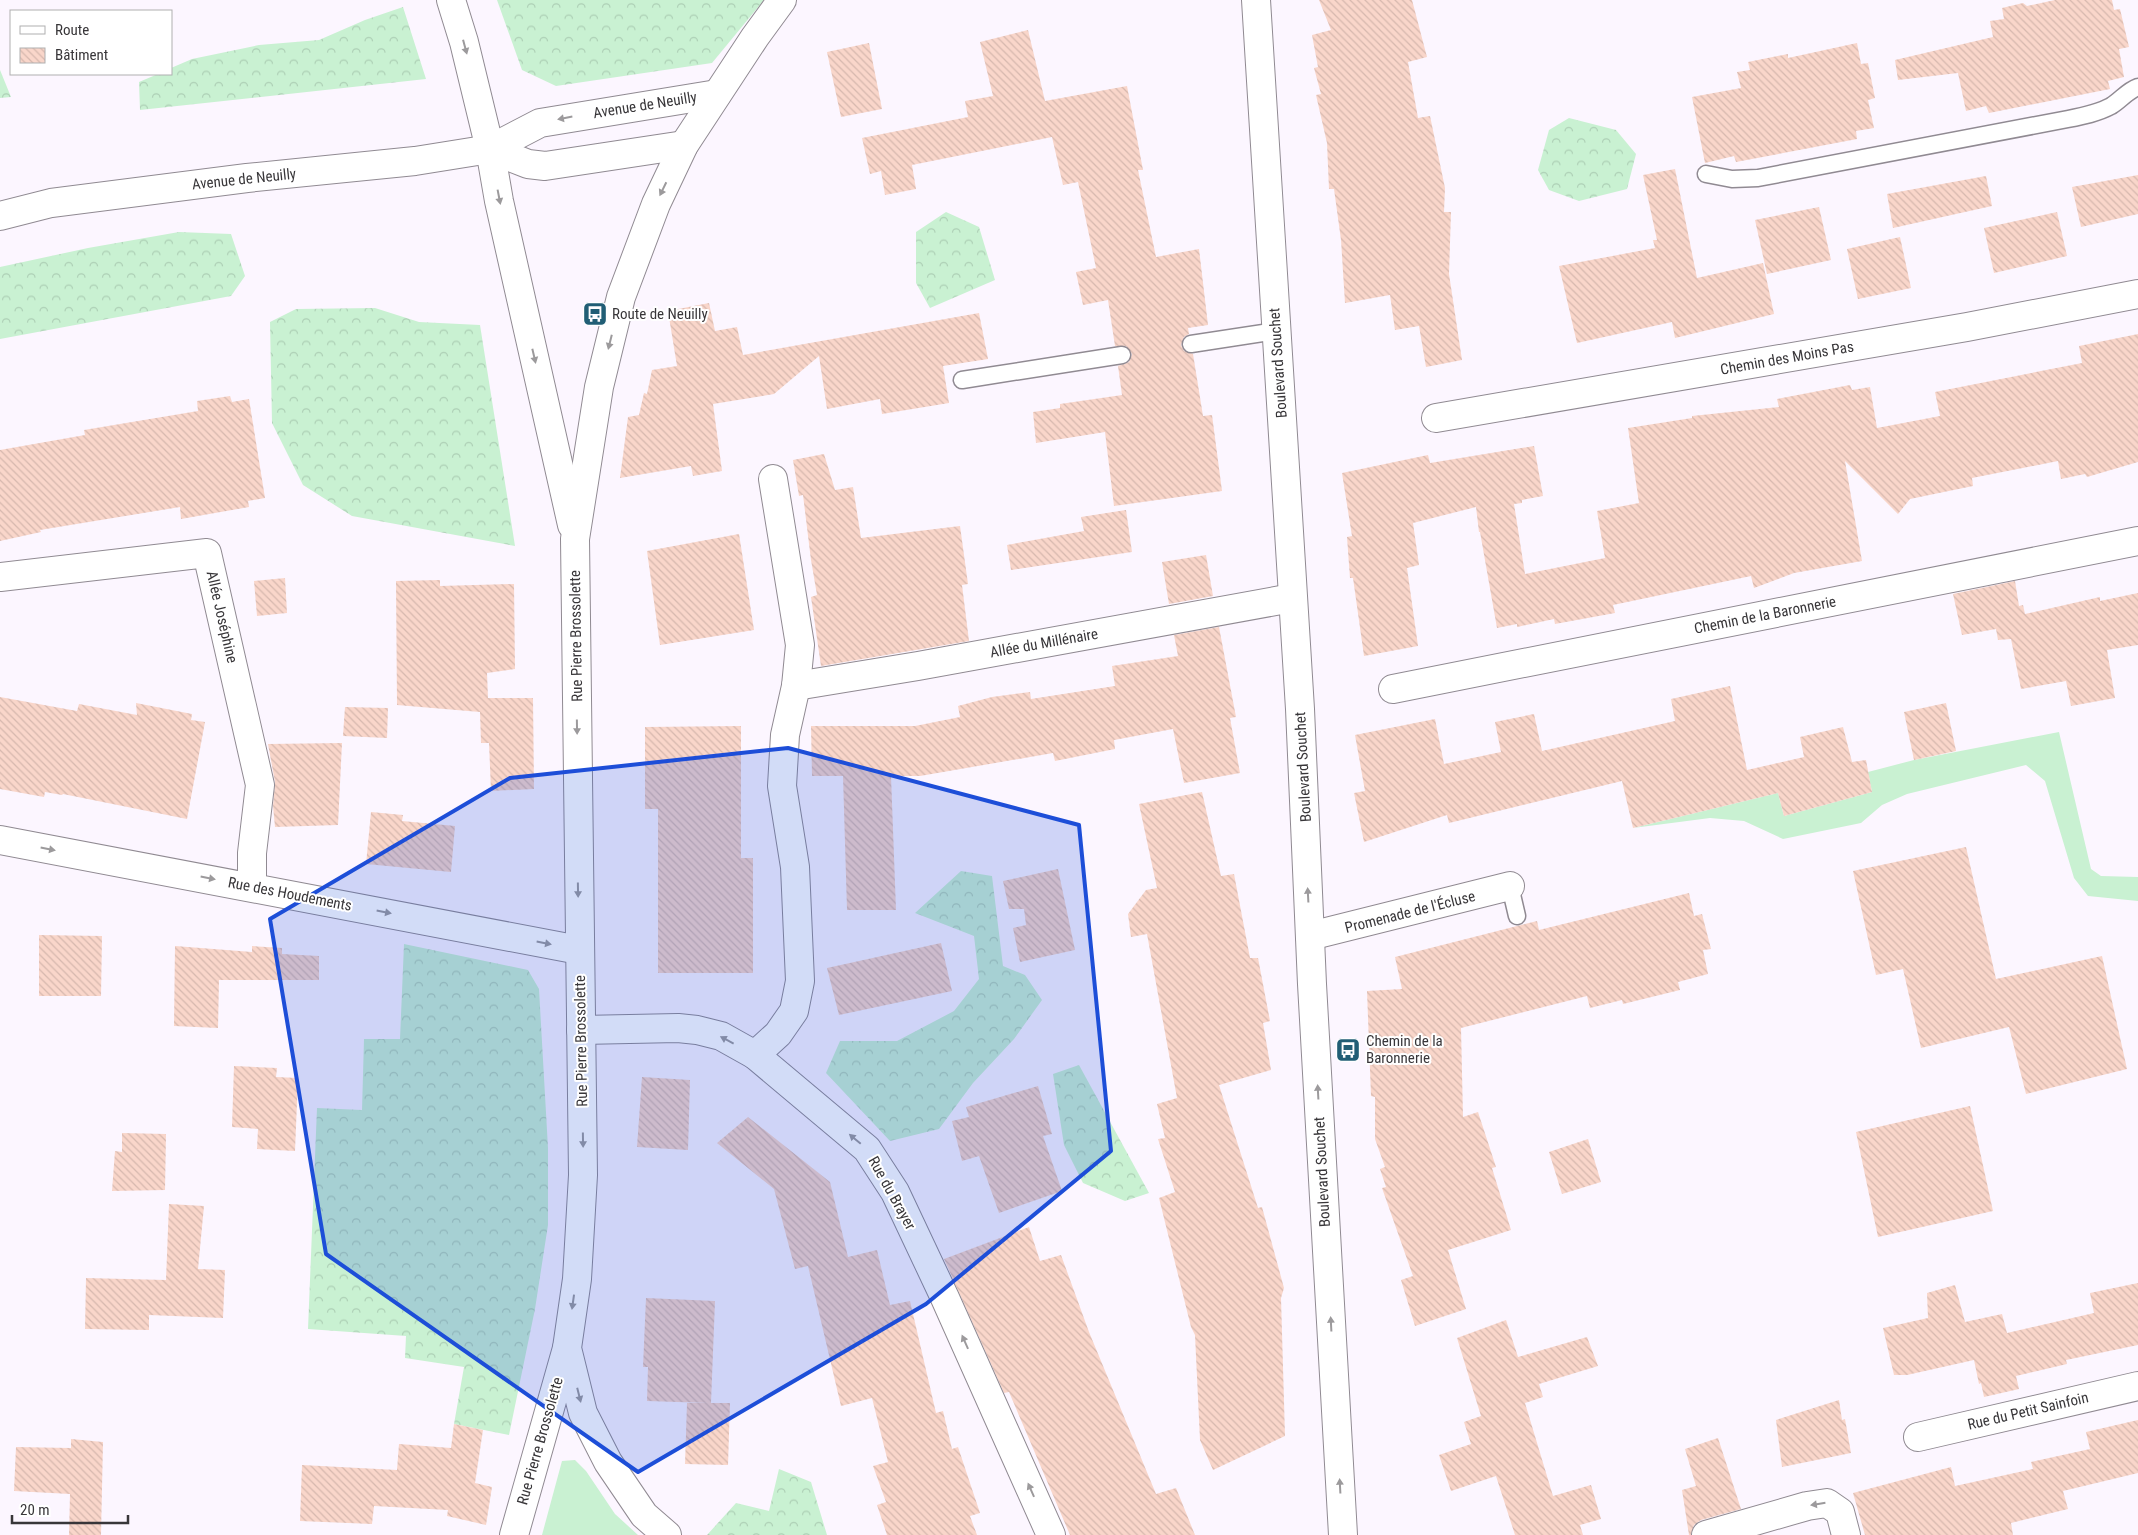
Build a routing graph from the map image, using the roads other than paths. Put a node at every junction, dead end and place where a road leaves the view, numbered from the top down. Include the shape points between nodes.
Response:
1 (451, 0) edge
2 (782, 0) edge
3 (1256, 0) edge
4 (2138, 87) edge
5 (717, 94) junction
6 (684, 145) junction
7 (490, 149) junction
8 (1706, 174) dead end
9 (0, 216) edge
10 (2138, 294) edge
11 (1276, 331) junction
12 (1191, 344) dead end
13 (1122, 356) dead end
14 (962, 380) dead end
15 (1436, 418) dead end
16 (773, 479) dead end
17 (575, 539) junction
18 (2138, 541) edge
19 (0, 578) edge
20 (1292, 598) junction
21 (796, 686) junction
22 (1393, 689) dead end
23 (0, 840) edge
24 (1510, 886) joint
25 (252, 887) junction
26 (1517, 916) dead end
27 (1310, 936) junction
28 (579, 950) junction
29 (581, 1030) junction
30 (755, 1055) junction
31 (566, 1348) junction
32 (2138, 1386) edge
33 (1918, 1436) dead end
34 (514, 1535) edge
35 (667, 1535) edge
36 (1051, 1535) edge
37 (1343, 1535) edge
38 (1706, 1535) edge
39 (1846, 1535) edge

1 -> 7 street
2 - 5 street
3 - 11 street, Boulevard Souchet
4 - 8 lane via 2129,90 2113,105 2068,119 1758,178 1732,179
5 - 6 street
5 -> 7 street, Avenue de Neuilly via 540,123
6 - 7 street via 545,166 528,164
6 -> 17 street via 656,204 621,297 599,387
7 - 9 street, Avenue de Neuilly via 415,161 51,203
7 -> 17 street
10 - 15 street, Chemin des Moins Pas via 1967,327
11 - 12 lane
11 - 20 street, Boulevard Souchet
13 - 14 lane
16 - 21 street via 800,646
17 -> 28 street, Rue Pierre Brossolette
18 - 22 street, Chemin de la Baronnerie
19 - 25 street, Allée Joséphine via 208,553 260,785 252,853
20 - 21 street, Allée du Millénaire
27 -> 20 street, Boulevard Souchet
21 - 30 street via 785,735 782,786 796,867 800,981 794,1011 778,1034
23 -> 25 street, Rue des Houdements
24 - 26 lane
24 - 27 street, Promenade de l'Écluse
25 -> 28 street, Rue des Houdements
37 -> 27 street, Boulevard Souchet
28 - 29 street, Rue Pierre Brossolette
30 -> 29 street, Rue du Brayer via 721,1036 697,1030
29 -> 31 street, Rue Pierre Brossolette via 583,1175 576,1279
36 -> 30 street, Rue du Brayer via 895,1192 867,1149
31 - 34 street, Rue Pierre Brossolette
31 -> 35 street via 583,1413 608,1462 644,1515
32 - 33 street, Rue du Petit Sainfoin
39 -> 38 street via 1840,1512 1827,1503

